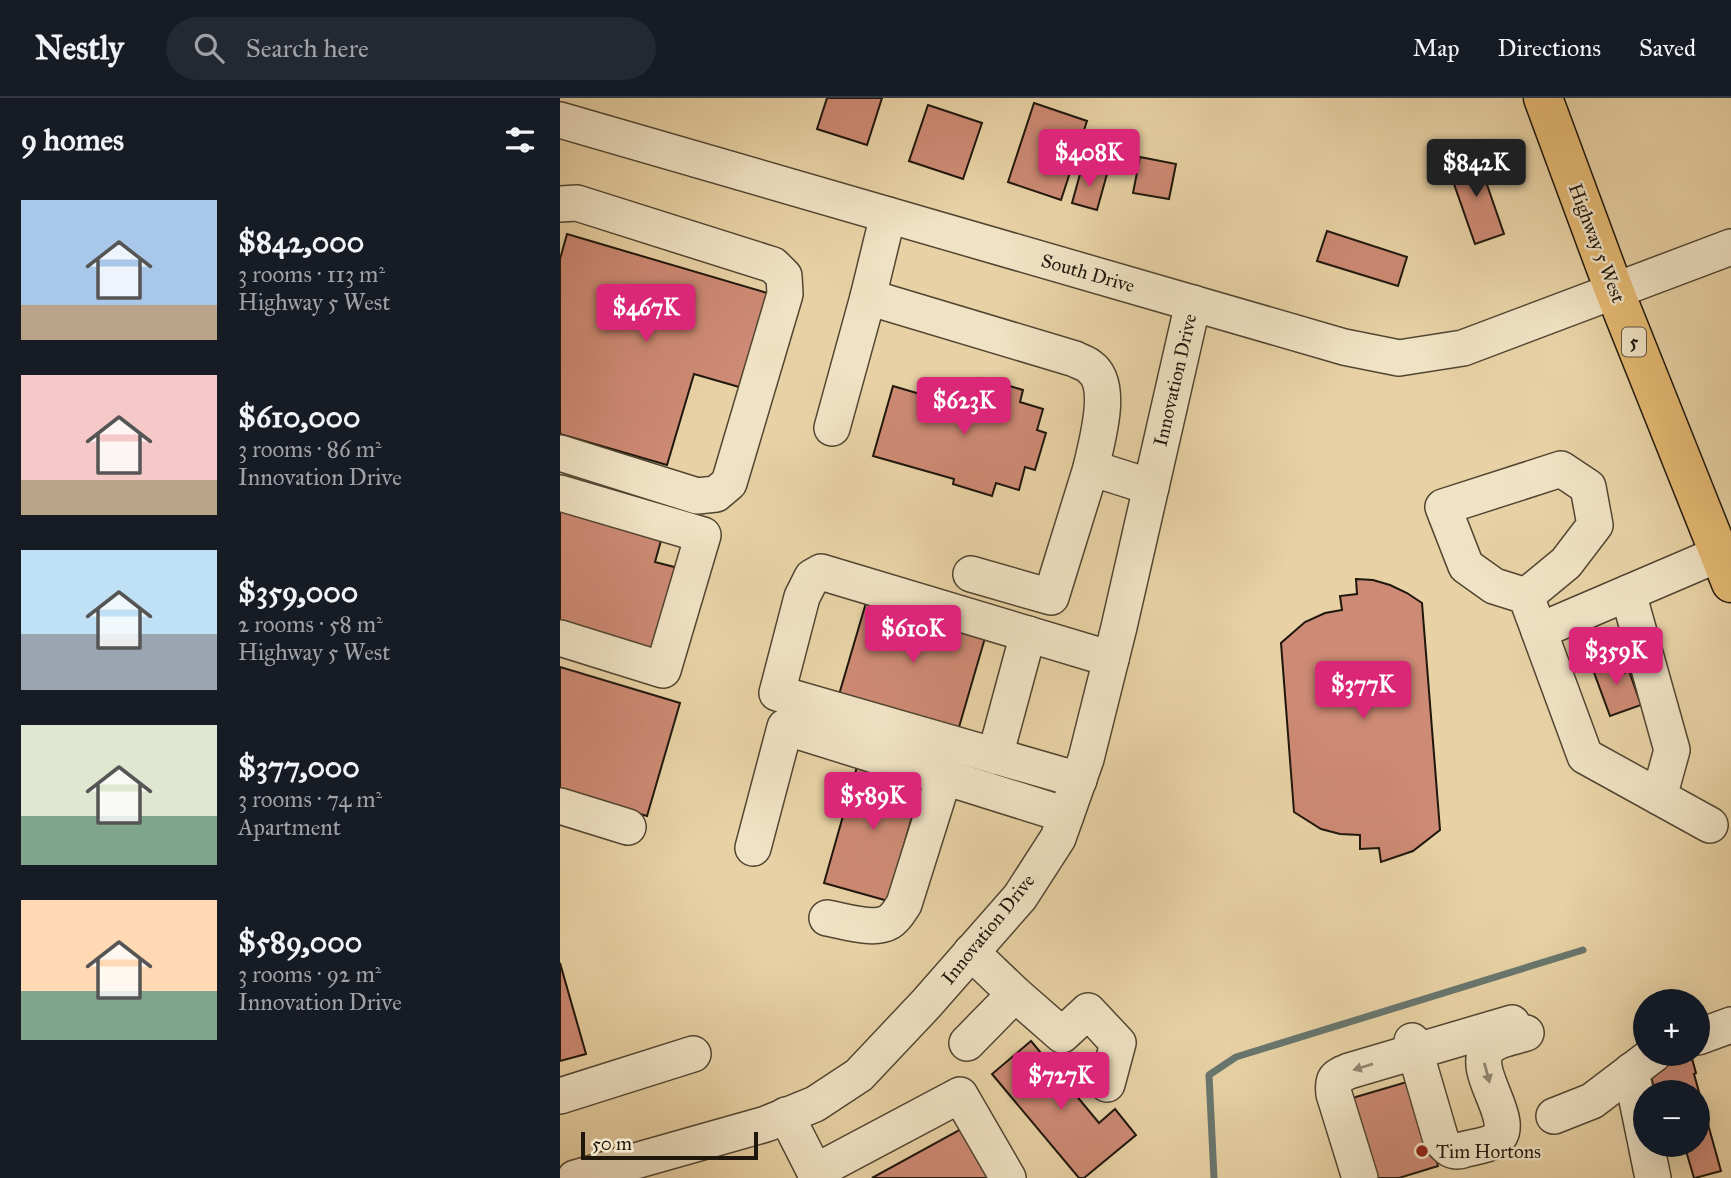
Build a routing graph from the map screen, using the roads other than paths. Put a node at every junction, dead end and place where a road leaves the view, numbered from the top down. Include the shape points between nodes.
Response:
1 (1543, 98) edge
2 (560, 120) edge
3 (560, 204) edge
4 (888, 215) junction
5 (1731, 247) edge
6 (1614, 290) junction
7 (868, 296) junction
8 (1193, 303) junction
9 (832, 428) dead end
10 (560, 453) edge
11 (1091, 468) junction
12 (1151, 487) junction
13 (560, 493) edge
14 (1725, 569) edge
15 (971, 574) dead end
16 (1628, 593) junction
17 (1526, 596) dead end
18 (1539, 631) junction
19 (1028, 634) junction
20 (560, 638) edge
21 (1111, 660) junction
22 (995, 756) junction
23 (944, 777) junction
24 (1079, 780) junction
25 (1659, 797) junction
26 (560, 806) edge
27 (1066, 815) junction
28 (1710, 825) dead end
29 (628, 827) dead end
30 (753, 848) dead end
31 (827, 918) dead end
32 (971, 952) junction
33 (1015, 994) junction
34 (1731, 1024) edge
35 (1710, 1032) edge
36 (967, 1043) dead end
37 (1414, 1046) junction
38 (693, 1054) dead end
39 (1637, 1066) edge
40 (1107, 1084) dead end
41 (560, 1096) edge
42 (786, 1115) junction
43 (1554, 1116) dead end
44 (1649, 1157) edge
45 (597, 1175) edge
46 (817, 1175) edge
47 (1008, 1178) edge
48 (1360, 1178) edge
49 (1653, 1178) edge

1 - 6 main road, Highway 5 West / 5
2 - 4 street, South Drive
3 - 10 street via 577,203 774,265 784,276 785,294 729,483 716,494 697,496
4 - 7 street
4 - 8 street, South Drive
5 - 6 street, South Drive
6 - 8 street, South Drive via 1464,348 1399,358
6 - 14 main road, Highway 5 West / 5
7 - 9 street
7 - 11 street via 1091,367 1101,380 1103,397
8 - 12 street, Innovation Drive
11 - 12 street
11 - 15 street via 1051,597
12 - 21 street, Innovation Drive
13 - 20 street via 703,535 663,670
14 - 16 street
16 - 18 street
16 - 25 street via 1672,750
17 - 18 street
18 - 25 street via 1585,755
19 - 21 street
19 - 22 street
19 - 22 street via 821,572 812,577 802,597 777,693
21 - 24 street, Innovation Drive
22 - 24 street
23 - 27 street
23 - 30 street via 785,727
23 - 31 street via 897,914 877,926
24 - 27 street, Innovation Drive
25 - 28 street
26 - 29 street
27 - 32 street, Innovation Drive via 1058,838 1020,897
32 - 33 street
32 - 42 street, Innovation Drive via 859,1075 815,1104
33 - 36 street
33 - 40 street via 1062,1035 1088,1011 1118,1043
34 - 35 street
37 -> 37 street via 1524,1026 1493,1044 1483,1059 1503,1122 1494,1141 1458,1152 1449,1150 1441,1140
37 -> 48 street via 1337,1076 1333,1083
38 - 41 street
39 - 43 street via 1592,1101
42 - 45 street, Innovation Drive
42 - 46 street
44 - 49 street
46 - 47 street via 960,1095

